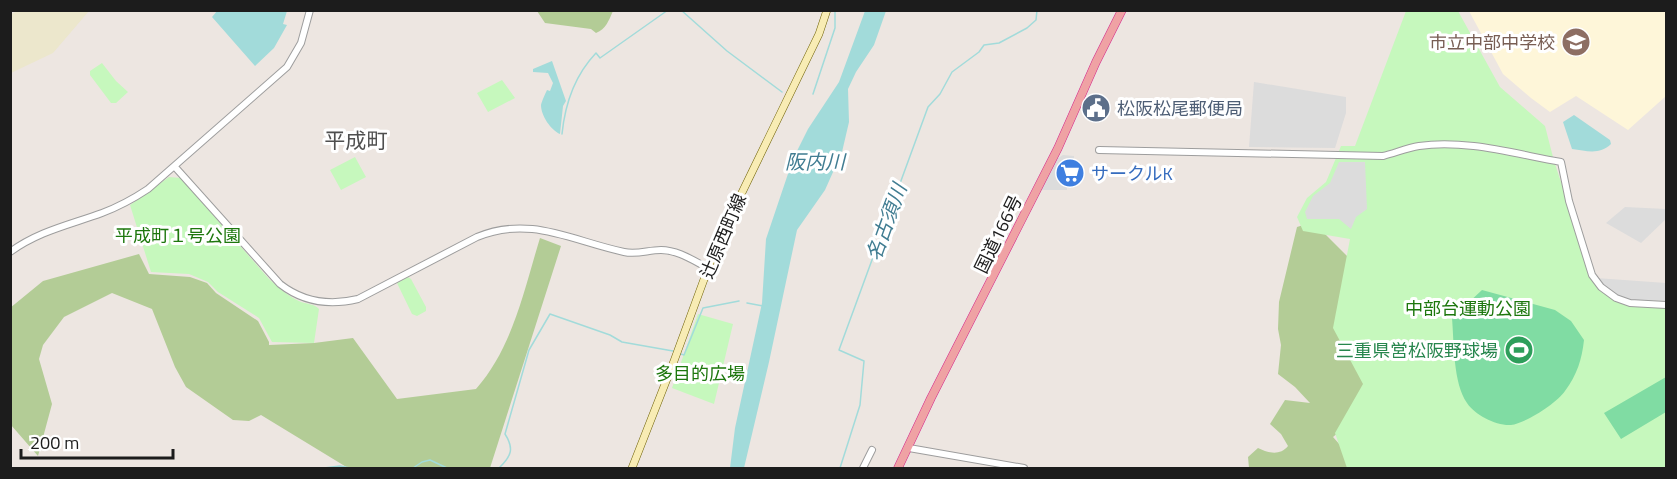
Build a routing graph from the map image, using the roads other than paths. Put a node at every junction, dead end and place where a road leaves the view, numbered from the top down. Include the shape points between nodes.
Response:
1 (310, 10) edge
2 (827, 10) edge
3 (1122, 10) edge
4 (1099, 150) dead end
5 (175, 167) junction
6 (10, 252) edge
7 (708, 268) junction
8 (1666, 305) edge
9 (909, 448) junction
10 (872, 450) dead end
11 (632, 468) edge
12 (863, 468) edge
13 (898, 468) edge
14 (1024, 468) edge

1 - 5 street via 302,43 287,67
2 - 7 main road, 辻原西町線
3 - 9 highway, 国道166号 via 1061,148
4 - 8 street via 1383,156 1446,144 1561,162 1592,274 1601,287 1630,303
5 - 6 street via 127,202 47,231
5 - 7 street via 280,284 299,296 322,303 358,298 477,237 511,228 544,230 627,253 669,251
7 - 11 main road, 辻原西町線
9 - 13 highway, 国道166号
9 - 14 street
10 - 12 street

